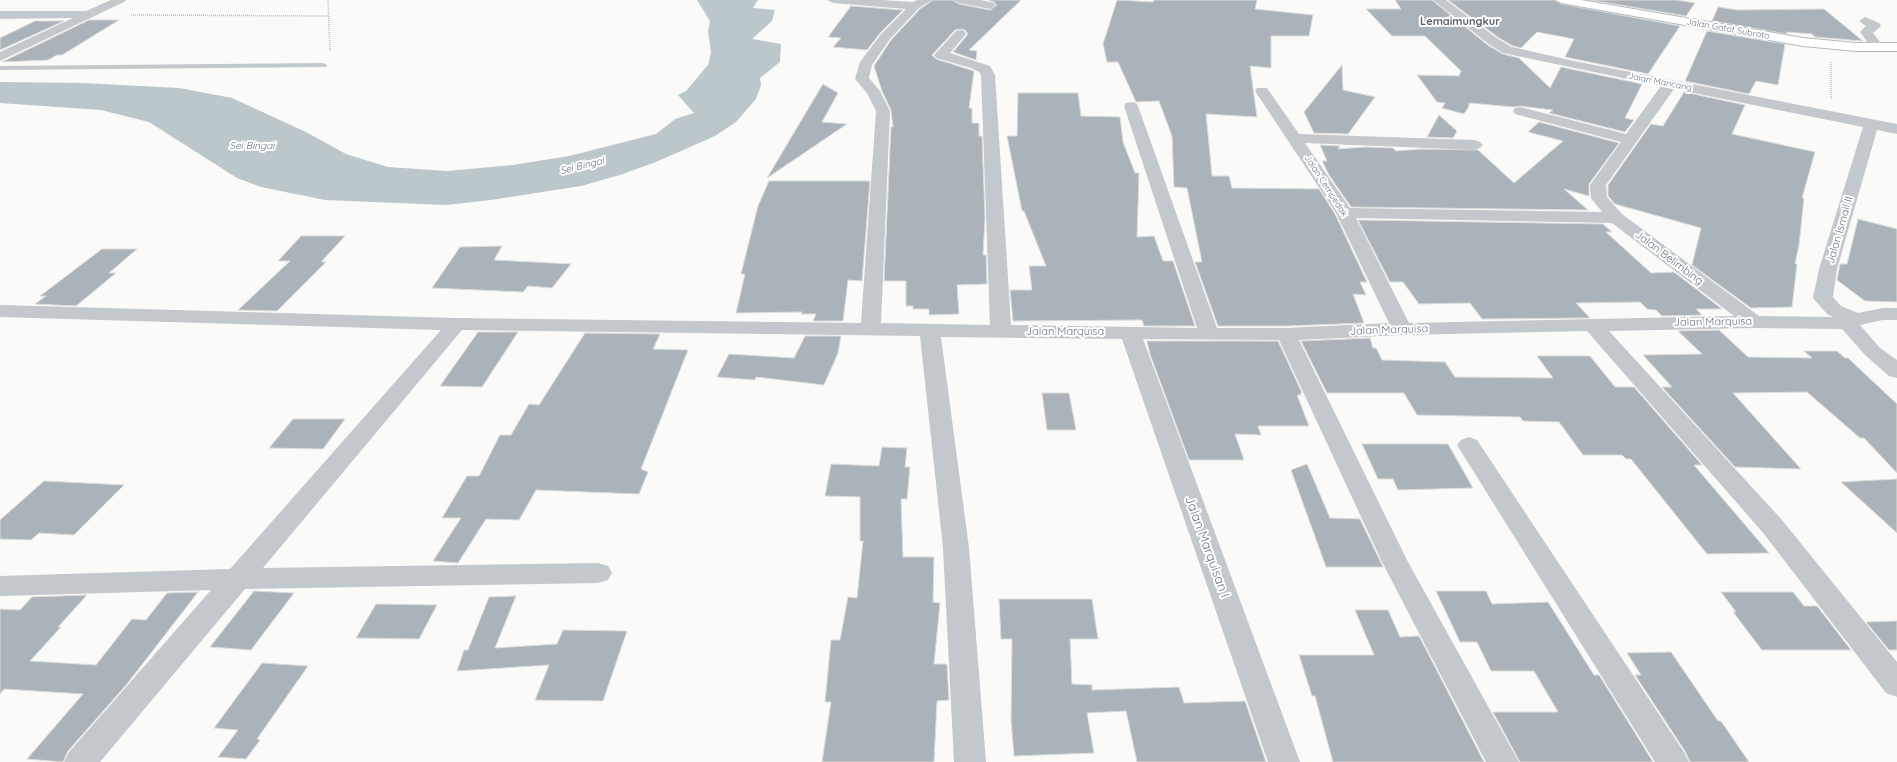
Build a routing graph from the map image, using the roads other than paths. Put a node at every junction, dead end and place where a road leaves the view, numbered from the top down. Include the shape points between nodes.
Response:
1 (120, 0) edge
2 (833, 0) edge
3 (959, 0) edge
4 (1439, 0) edge
5 (1561, 0) edge
6 (920, 3) edge
7 (990, 5) dead end
8 (89, 14) junction
9 (0, 15) edge
10 (1865, 21) dead end
11 (960, 34) dead end
12 (1878, 47) junction
13 (1897, 47) edge
14 (0, 57) edge
15 (323, 65) road end
16 (0, 68) edge
17 (1670, 84) junction
18 (1262, 91) dead end
19 (1131, 106) dead end
20 (1520, 111) dead end
21 (1871, 124) junction
22 (1897, 129) edge
23 (1295, 138) junction
24 (1630, 140) junction
25 (1475, 145) dead end
26 (1345, 213) junction
27 (1616, 218) junction
28 (0, 311) edge
29 (1897, 314) edge
30 (1852, 321) junction
31 (1754, 322) junction
32 (455, 324) junction
33 (1592, 324) junction
34 (871, 328) junction
35 (1402, 329) junction
36 (930, 331) junction
37 (1001, 331) junction
38 (1130, 332) junction
39 (1209, 334) junction
40 (1286, 334) junction
41 (1897, 371) edge
42 (1468, 445) dead end
43 (598, 573) dead end
44 (240, 579) junction
45 (0, 586) edge
46 (1897, 684) edge
47 (80, 762) edge
48 (970, 762) edge
49 (1284, 762) edge
50 (1503, 762) edge
51 (1673, 762) edge

1 - 8 street
2 - 6 street
3 - 7 street
4 - 17 street, Jalan Mancang via 1508,50
5 - 12 main road, Jalan Gatot Subroto via 1788,40
6 - 34 street via 886,36 865,65 862,79 873,91 883,111
8 - 9 street
8 - 14 street
10 - 12 street via 1875,26 1866,32
11 - 37 street via 941,55 976,65 985,69 988,75
12 - 13 main road, Jalan Gatot Subroto
15 - 16 lane
17 - 21 street, Jalan Mancang
17 - 24 street
18 - 23 street, Jalan Cempedak
19 - 39 street
20 - 24 street
21 - 22 street, Jalan Mancang
21 - 30 street, Jalan Ismail II via 1828,269 1823,298 1834,310
23 - 25 street
23 - 26 street, Jalan Cempedak
24 - 27 street, Jalan Belimbing via 1598,186 1599,198
26 - 27 street
26 - 35 street, Jalan Cempedak
27 - 31 street, Jalan Belimbing
28 - 32 street, Jalan Marquisa
29 - 30 street, Jalan Marquisa via 1883,314
30 - 31 street, Jalan Marquisa
30 - 41 street via 1873,352
31 - 33 street, Jalan Marquisa
32 - 34 street, Jalan Marquisa
32 - 44 street
33 - 35 street, Jalan Marquisa
33 - 46 street via 1773,527
34 - 36 street, Jalan Marquisa
35 - 40 street, Jalan Marquisa
36 - 37 street, Jalan Marquisa
36 - 48 street via 956,548
37 - 38 street, Jalan Marquisa
38 - 39 street, Jalan Marquisa
38 - 49 street, Jalan Marquisan I
39 - 40 street, Jalan Marquisa
40 - 50 street via 1395,562
42 - 51 street
43 - 44 street
44 - 45 street
44 - 47 street

